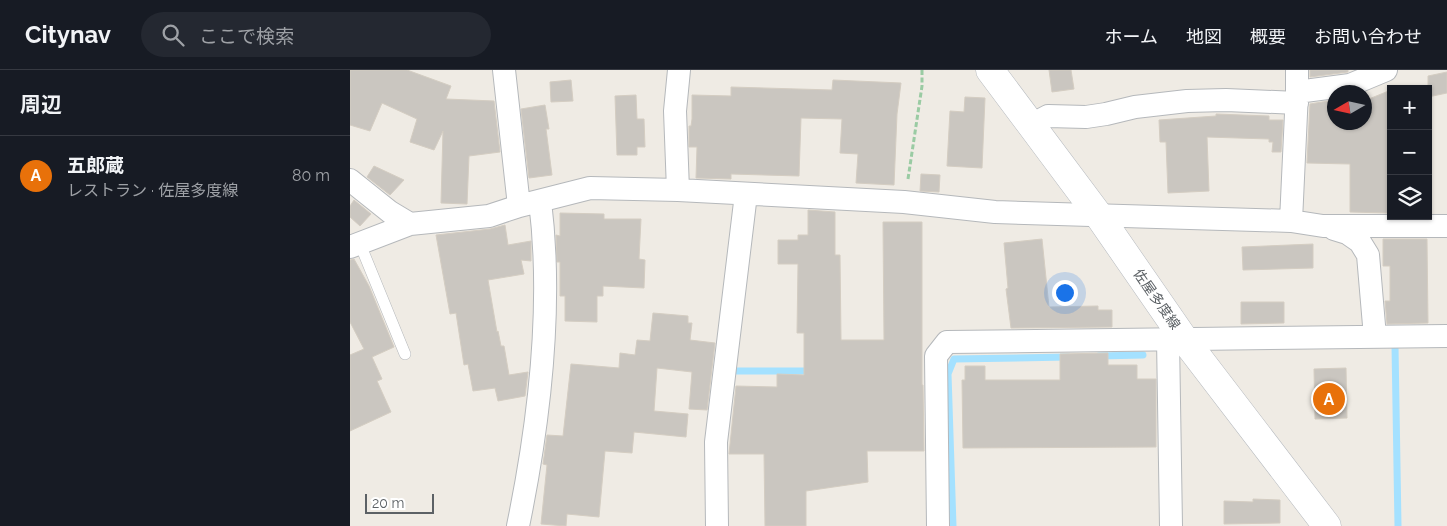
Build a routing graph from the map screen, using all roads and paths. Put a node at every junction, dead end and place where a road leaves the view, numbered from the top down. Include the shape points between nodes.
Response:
1 (504, 70) edge
2 (679, 70) edge
3 (922, 70) edge
4 (990, 70) edge
5 (1386, 70) edge
6 (1297, 88) edge
7 (1031, 125) junction
8 (350, 180) edge
9 (678, 190) junction
10 (746, 194) junction
11 (540, 201) junction
12 (904, 202) junction
13 (519, 206) junction
14 (1099, 216) junction
15 (1291, 221) junction
16 (410, 224) junction
17 (1323, 226) junction
18 (1447, 226) edge
19 (355, 246) edge
20 (1447, 336) edge
21 (1375, 337) junction
22 (1176, 339) junction
23 (405, 354) dead end
24 (518, 526) edge
25 (717, 526) edge
26 (938, 526) edge
27 (1171, 526) edge
28 (1327, 526) edge

1 - 13 street
2 - 9 street via 675,111
3 - 12 path
4 - 7 main road, 佐屋多度線
5 - 6 street via 1350,86
6 - 7 street via 1226,100 1135,107 1086,117 1048,116
6 - 15 street
7 - 14 main road, 佐屋多度線
8 - 16 street
9 - 10 street
9 - 11 street via 590,188
10 - 12 street
10 - 25 street via 716,442
11 - 13 street
11 - 24 street via 544,233 543,343 528,474
12 - 14 street via 995,212
13 - 16 street via 489,216
14 - 15 street
14 - 22 main road, 佐屋多度線
15 - 17 street
16 - 19 street
17 - 18 street
17 - 21 street via 1348,233 1360,242 1368,255
19 - 23 lane
20 - 21 street
21 - 22 street
22 - 26 street via 947,342 936,356
22 - 27 street
22 - 28 main road, 佐屋多度線

